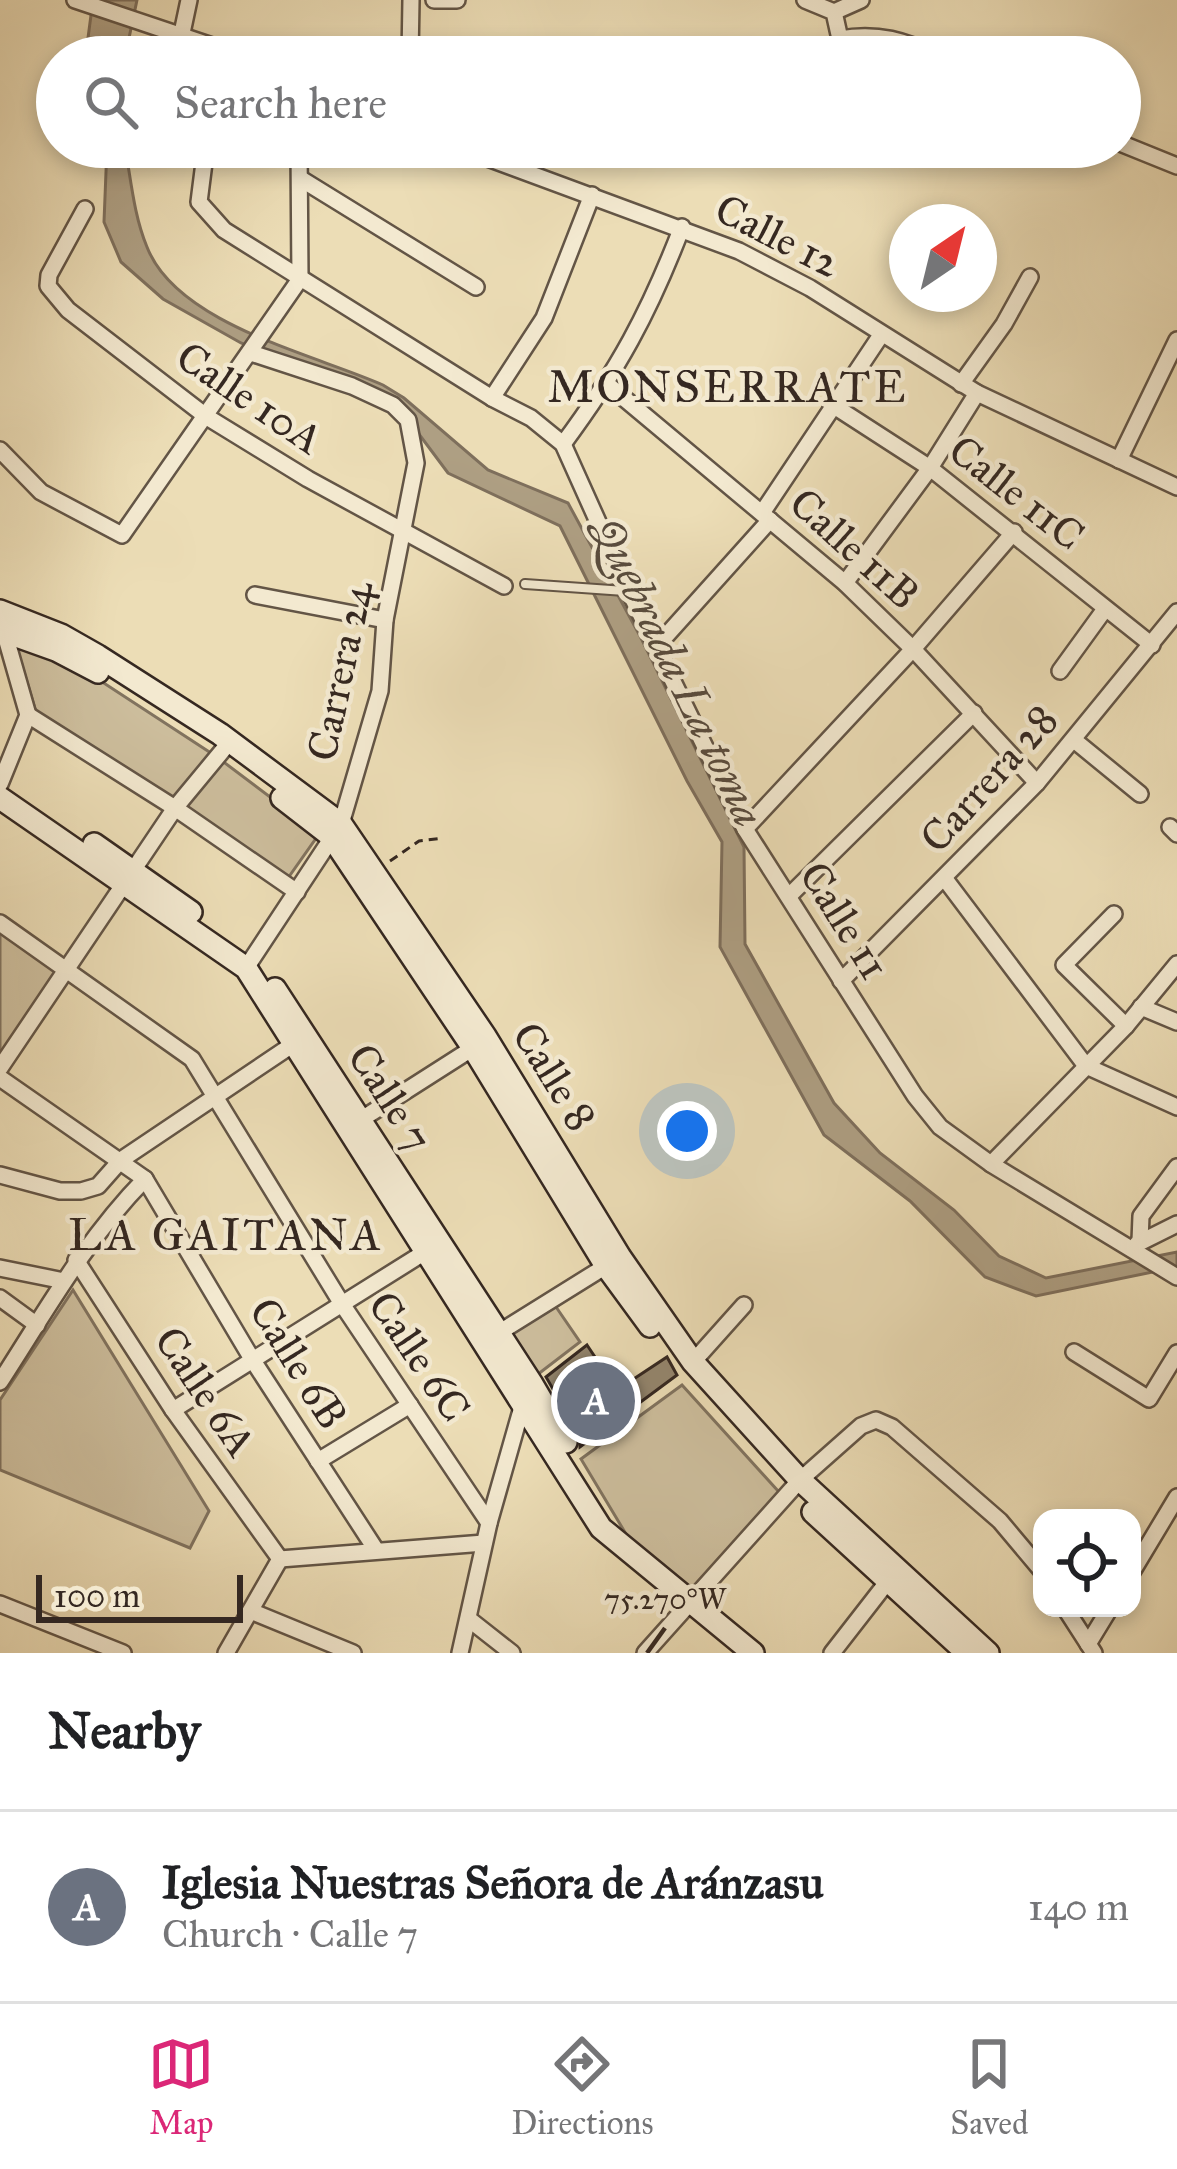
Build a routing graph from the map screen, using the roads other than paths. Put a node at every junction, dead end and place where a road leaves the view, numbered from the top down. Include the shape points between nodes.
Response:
1 (189, 0) edge
2 (411, 0) edge
3 (434, 0) edge
4 (458, 0) edge
5 (805, 0) edge
6 (861, 0) edge
7 (79, 2) edge
8 (833, 13) junction
9 (182, 33) junction
10 (188, 36) edge
11 (410, 36) edge
12 (839, 36) edge
13 (1141, 151) edge
14 (1177, 166) edge
15 (204, 168) edge
16 (300, 168) edge
17 (517, 168) edge
18 (301, 179) junction
19 (592, 195) junction
20 (85, 209) dead end
21 (682, 227) junction
22 (1030, 277) dead end
23 (300, 279) junction
24 (476, 286) dead end
25 (881, 335) junction
26 (1177, 340) edge
27 (251, 352) junction
28 (607, 384) junction
29 (961, 384) junction
30 (977, 393) junction
31 (492, 398) junction
32 (832, 404) junction
33 (206, 417) junction
34 (563, 444) junction
35 (0, 450) edge
36 (1119, 460) junction
37 (930, 467) junction
38 (1177, 487) edge
39 (766, 516) junction
40 (1014, 532) junction
41 (404, 533) junction
42 (845, 583) junction
43 (525, 584) dead end
44 (505, 586) dead end
45 (629, 591) junction
46 (255, 595) dead end
47 (1106, 609) junction
48 (1177, 612) edge
49 (385, 620) junction
50 (2, 624) edge
51 (1152, 645) junction
52 (656, 647) junction
53 (913, 649) junction
54 (1060, 670) dead end
55 (974, 713) junction
56 (28, 715) junction
57 (1074, 740) junction
58 (223, 750) junction
59 (1037, 783) junction
60 (0, 784) edge
61 (1140, 794) dead end
62 (0, 798) edge
63 (175, 808) junction
64 (745, 829) junction
65 (336, 830) junction
66 (131, 878) junction
67 (945, 878) junction
68 (296, 892) junction
69 (789, 896) junction
70 (1114, 914) dead end
71 (0, 923) edge
72 (250, 963) junction
73 (1177, 964) edge
74 (69, 970) junction
75 (841, 982) junction
76 (1141, 1007) junction
77 (1177, 1022) edge
78 (1126, 1026) junction
79 (292, 1046) junction
80 (473, 1048) junction
81 (1086, 1066) junction
82 (0, 1068) edge
83 (0, 1078) edge
84 (213, 1095) junction
85 (1177, 1107) edge
86 (352, 1125) junction
87 (121, 1160) junction
88 (991, 1164) junction
89 (1177, 1167) edge
90 (0, 1175) edge
91 (145, 1179) junction
92 (1177, 1224) edge
93 (1135, 1248) junction
94 (425, 1252) junction
95 (76, 1260) junction
96 (606, 1266) junction
97 (0, 1268) edge
98 (1172, 1274) edge
99 (64, 1281) junction
100 (0, 1298) edge
101 (342, 1304) junction
102 (744, 1305) dead end
103 (37, 1325) junction
104 (492, 1337) junction
105 (1074, 1352) dead end
106 (1177, 1353) edge
107 (252, 1359) junction
108 (692, 1362) junction
109 (0, 1382) edge
110 (527, 1393) junction
111 (410, 1405) junction
112 (173, 1410) junction
113 (318, 1461) junction
114 (795, 1485) junction
115 (1177, 1497) edge
116 (489, 1523) junction
117 (484, 1543) junction
118 (376, 1550) junction
119 (1141, 1557) edge
120 (280, 1559) junction
121 (1033, 1560) edge
122 (888, 1581) junction
123 (690, 1600) junction
124 (0, 1604) edge
125 (253, 1612) junction
126 (1071, 1617) edge
127 (1106, 1617) edge
128 (470, 1620) junction
129 (1091, 1649) edge
130 (123, 1653) edge
131 (226, 1653) edge
132 (353, 1653) edge
133 (460, 1653) edge
134 (512, 1653) edge
135 (645, 1653) edge
136 (753, 1653) edge
137 (832, 1653) edge
138 (967, 1653) edge
139 (988, 1653) edge

1 - 9 street
2 - 11 street
3 - 4 street
5 - 8 street
6 - 8 street
7 - 9 street
8 - 12 street
9 - 10 street
13 - 14 street
15 - 23 street via 206,213
16 - 18 street
17 - 19 street, Calle 12
18 - 23 street
18 - 24 street
19 - 21 street, Calle 12
19 - 31 street via 544,318
20 - 33 street, Calle 10A via 48,286
21 - 25 street, Calle 12 via 810,288
21 - 28 street via 652,305
22 - 29 street
23 - 27 street
23 - 31 street
25 - 29 street, Calle 12
25 - 32 street
26 - 36 street
27 - 33 street
27 - 41 street, Carrera 24 via 352,386 408,420 416,463
28 - 34 street
28 - 39 street, Calle 11B
29 - 30 street, Calle 12
30 - 36 street, Calle 12
30 - 37 street
31 - 34 street
32 - 37 street, Calle 11C
32 - 39 street
33 - 35 street via 122,535 40,492
33 - 41 street, Calle 10A
34 - 45 street, Calle 11
36 - 38 street, Calle 12
37 - 40 street, Calle 11C
37 - 42 street
39 - 42 street, Calle 11B
39 - 52 street
40 - 47 street, Calle 11C
40 - 53 street
41 - 44 street, Calle 10A
41 - 49 street, Carrera 24
42 - 53 street, Calle 11B
43 - 45 lane
45 - 52 street, Calle 11
46 - 49 street
47 - 51 street, Calle 11C
47 - 54 street
48 - 51 street, Carrera 28
49 - 65 street, Carrera 24 via 380,691
50 - 56 street
50 - 58 main road, Calle 8
50 - 65 main road, Calle 8 via 61,635 98,656 220,734
51 - 57 street, Carrera 28
52 - 64 street, Calle 11
53 - 55 street, Calle 11B
53 - 64 street
55 - 59 street, Calle 11B
55 - 69 street
56 - 60 street
56 - 63 street
57 - 59 street, Carrera 28
57 - 61 street
58 - 63 street
58 - 65 main road, Calle 8
59 - 67 street, Carrera 28
60 - 66 main road, Calle 7
62 - 66 main road, Calle 7
63 - 66 street
63 - 68 street
64 - 69 street, Calle 11
65 - 68 street, Carrera 24
65 - 80 main road, Calle 8
65 - 108 main road, Calle 8 via 374,872 485,1036
66 - 72 main road, Calle 7
66 - 74 street
67 - 75 street, Carrera 28
67 - 81 street
68 - 72 street, Carrera 24
69 - 75 street, Calle 11
70 - 78 street via 1064,965
71 - 74 street, Calle 6C
72 - 79 main road, Calle 7
72 - 86 main road, Calle 7
73 - 76 street
74 - 82 street
74 - 84 street, Calle 6C via 192,1059
75 - 88 street, Calle 11 via 940,1127
76 - 77 street
76 - 78 street
78 - 81 street
79 - 84 street
79 - 86 main road, Calle 7
80 - 86 street
80 - 96 main road, Calle 8
81 - 85 street
81 - 88 street
83 - 87 street, Calle 6B
84 - 87 street
84 - 101 street, Calle 6C
86 - 94 main road, Calle 7
86 - 104 main road, Calle 7
87 - 90 street via 98,1186 81,1191
87 - 91 street, Calle 6B
88 - 93 street, Calle 11
89 - 93 street via 1141,1216
91 - 95 street
91 - 107 street, Calle 6B
92 - 93 street
93 - 98 street, Calle 11
94 - 101 street
94 - 104 main road, Calle 7
95 - 99 street
95 - 112 street, Calle 6A
96 - 104 street
96 - 114 main road, Calle 8 via 686,1373
97 - 99 street
99 - 103 street
100 - 103 street
101 - 107 street
101 - 111 street, Calle 6C
102 - 108 street
103 - 109 street
104 - 110 main road, Calle 7
105 - 106 street via 1149,1399
107 - 112 street
107 - 113 street, Calle 6B
108 - 114 main road, Calle 8
110 - 116 street
110 - 123 main road, Calle 7 via 601,1528
111 - 113 street
111 - 116 street, Calle 6C
112 - 120 street, Calle 6A
113 - 118 street, Calle 6B
114 - 121 street via 876,1420 1000,1521
114 - 122 main road, Calle 8
114 - 123 street
114 - 139 main road, Calle 8
115 - 119 street
116 - 117 street
117 - 118 street
117 - 128 street
118 - 120 street
120 - 125 street
122 - 137 street
122 - 138 main road, Calle 8
123 - 135 street
123 - 136 main road, Calle 7
124 - 130 street
125 - 131 street
125 - 132 street
126 - 129 street
127 - 129 street
128 - 133 street
128 - 134 street

